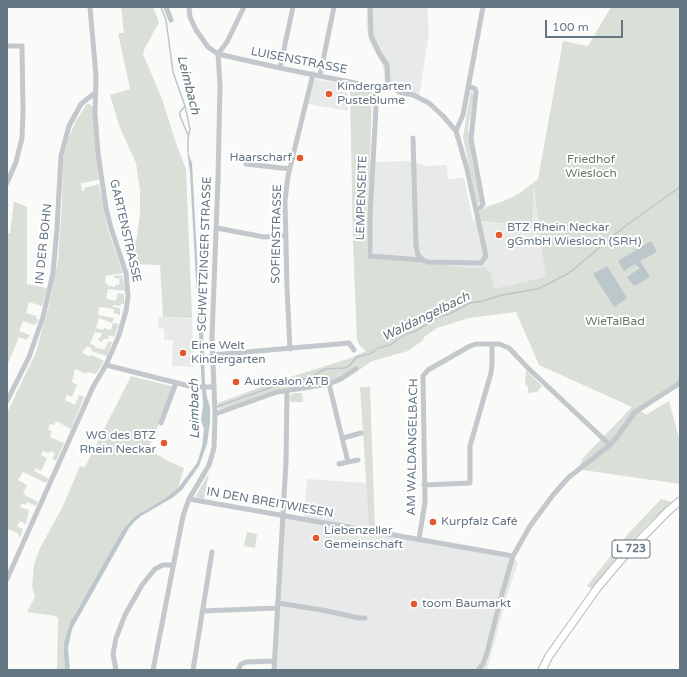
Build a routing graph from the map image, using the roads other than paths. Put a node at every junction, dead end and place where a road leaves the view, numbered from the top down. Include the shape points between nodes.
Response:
1 (90, 7) edge
2 (166, 7) edge
3 (244, 7) edge
4 (293, 7) edge
5 (334, 7) edge
6 (370, 7) edge
7 (483, 7) edge
8 (189, 9) edge
9 (171, 20) dead end
10 (7, 46) edge
11 (218, 54) junction
12 (280, 68) junction
13 (313, 74) junction
14 (320, 75) junction
15 (388, 84) junction
16 (468, 86) junction
17 (375, 87) junction
18 (96, 92) junction
19 (456, 131) junction
20 (413, 138) dead end
21 (246, 164) dead end
22 (290, 169) junction
23 (7, 183) edge
24 (476, 210) junction
25 (217, 228) junction
26 (286, 235) junction
27 (423, 260) junction
28 (492, 344) junction
29 (290, 349) junction
30 (354, 350) dead end
31 (212, 355) junction
32 (106, 365) junction
33 (356, 369) dead end
34 (176, 383) junction
35 (680, 383) edge
36 (329, 384) junction
37 (213, 387) junction
38 (288, 390) junction
39 (7, 402) edge
40 (215, 413) junction
41 (161, 423) dead end
42 (361, 433) dead end
43 (343, 438) junction
44 (610, 445) junction
45 (358, 460) dead end
46 (348, 462) junction
47 (339, 464) dead end
48 (424, 485) junction
49 (189, 499) junction
50 (680, 501) edge
51 (283, 515) junction
52 (419, 539) junction
53 (212, 552) dead end
54 (513, 556) junction
55 (173, 565) junction
56 (7, 579) edge
57 (278, 606) junction
58 (202, 611) junction
59 (365, 618) dead end
60 (558, 645) junction
61 (274, 661) junction
62 (116, 670) edge
63 (153, 670) edge
64 (193, 670) edge
65 (238, 670) edge
66 (274, 670) edge
67 (478, 670) edge
68 (542, 670) edge
69 (546, 670) edge

1 - 18 street, GARTENSTRASSE
2 - 9 street
3 - 11 street via 227,42
4 - 12 street
5 - 14 street
6 - 15 street via 371,35 387,65
7 - 16 street
8 - 11 street via 196,30 206,45
10 - 23 street via 22,46 23,111 22,138
11 - 12 street, LUISENSTRASSE
11 - 25 street, SCHWETZINGER STRASSE via 220,85
12 - 13 street, LUISENSTRASSE
13 - 14 street, LUISENSTRASSE
13 - 22 street, SOFIENSTRASSE
14 - 17 street, LUISENSTRASSE
15 - 17 street, LUISENSTRASSE
15 - 19 street via 399,92 413,95 429,103
16 - 19 street via 463,115
16 - 24 street, LEMPENSEITE via 476,92 471,139 482,204
17 - 27 street, LEMPENSEITE via 370,256
18 - 32 street, GARTENSTRASSE via 98,153 106,208 126,273 128,296 119,335
18 - 39 street, IN DER BOHN via 82,104 69,126 61,156 53,273 43,317 29,357
19 - 24 street, LEMPENSEITE
20 - 27 street via 416,244 418,255
21 - 22 street
22 - 26 street, SOFIENSTRASSE via 285,201
24 - 27 street, LEMPENSEITE via 486,256 483,262 478,264
25 - 26 street via 264,237
25 - 31 street, SCHWETZINGER STRASSE
26 - 29 street, SOFIENSTRASSE
28 - 44 street, AM WALDANGELBACH via 505,345 509,348 531,372
28 - 48 street, AM WALDANGELBACH via 470,346 424,374
28 - 48 street via 491,373 470,446 470,483
29 - 30 street via 349,343
29 - 31 street
31 - 37 street, SCHWETZINGER STRASSE
32 - 34 street
32 - 56 street, GARTENSTRASSE via 98,376
33 - 36 street
34 - 37 street via 197,388
34 - 41 street
35 - 44 street via 635,412
36 - 38 street
36 - 43 street
37 - 40 street, SCHWETZINGER STRASSE
38 - 40 street
38 - 51 street
40 - 49 street, SCHWETZINGER STRASSE via 212,458
42 - 43 street
43 - 46 street
44 - 54 street via 579,469 553,495 530,526
45 - 46 street
46 - 47 street
48 - 52 street, AM WALDANGELBACH
49 - 51 street, IN DEN BREITWIESEN
49 - 55 street, SCHWETZINGER STRASSE
50 - 60 main road, L 723 via 598,587
51 - 52 street, IN DEN BREITWIESEN
51 - 57 street
52 - 54 street, IN DEN BREITWIESEN
53 - 58 street
54 - 67 street via 487,653
55 - 62 street via 163,565 155,569 125,615 118,630 113,654
55 - 63 street, SCHWETZINGER STRASSE
57 - 58 street
57 - 59 street via 322,610
57 - 61 street
58 - 64 street
60 - 68 main road, L 723
60 - 69 main road, L 723
61 - 65 street via 246,662 241,664
61 - 66 street

